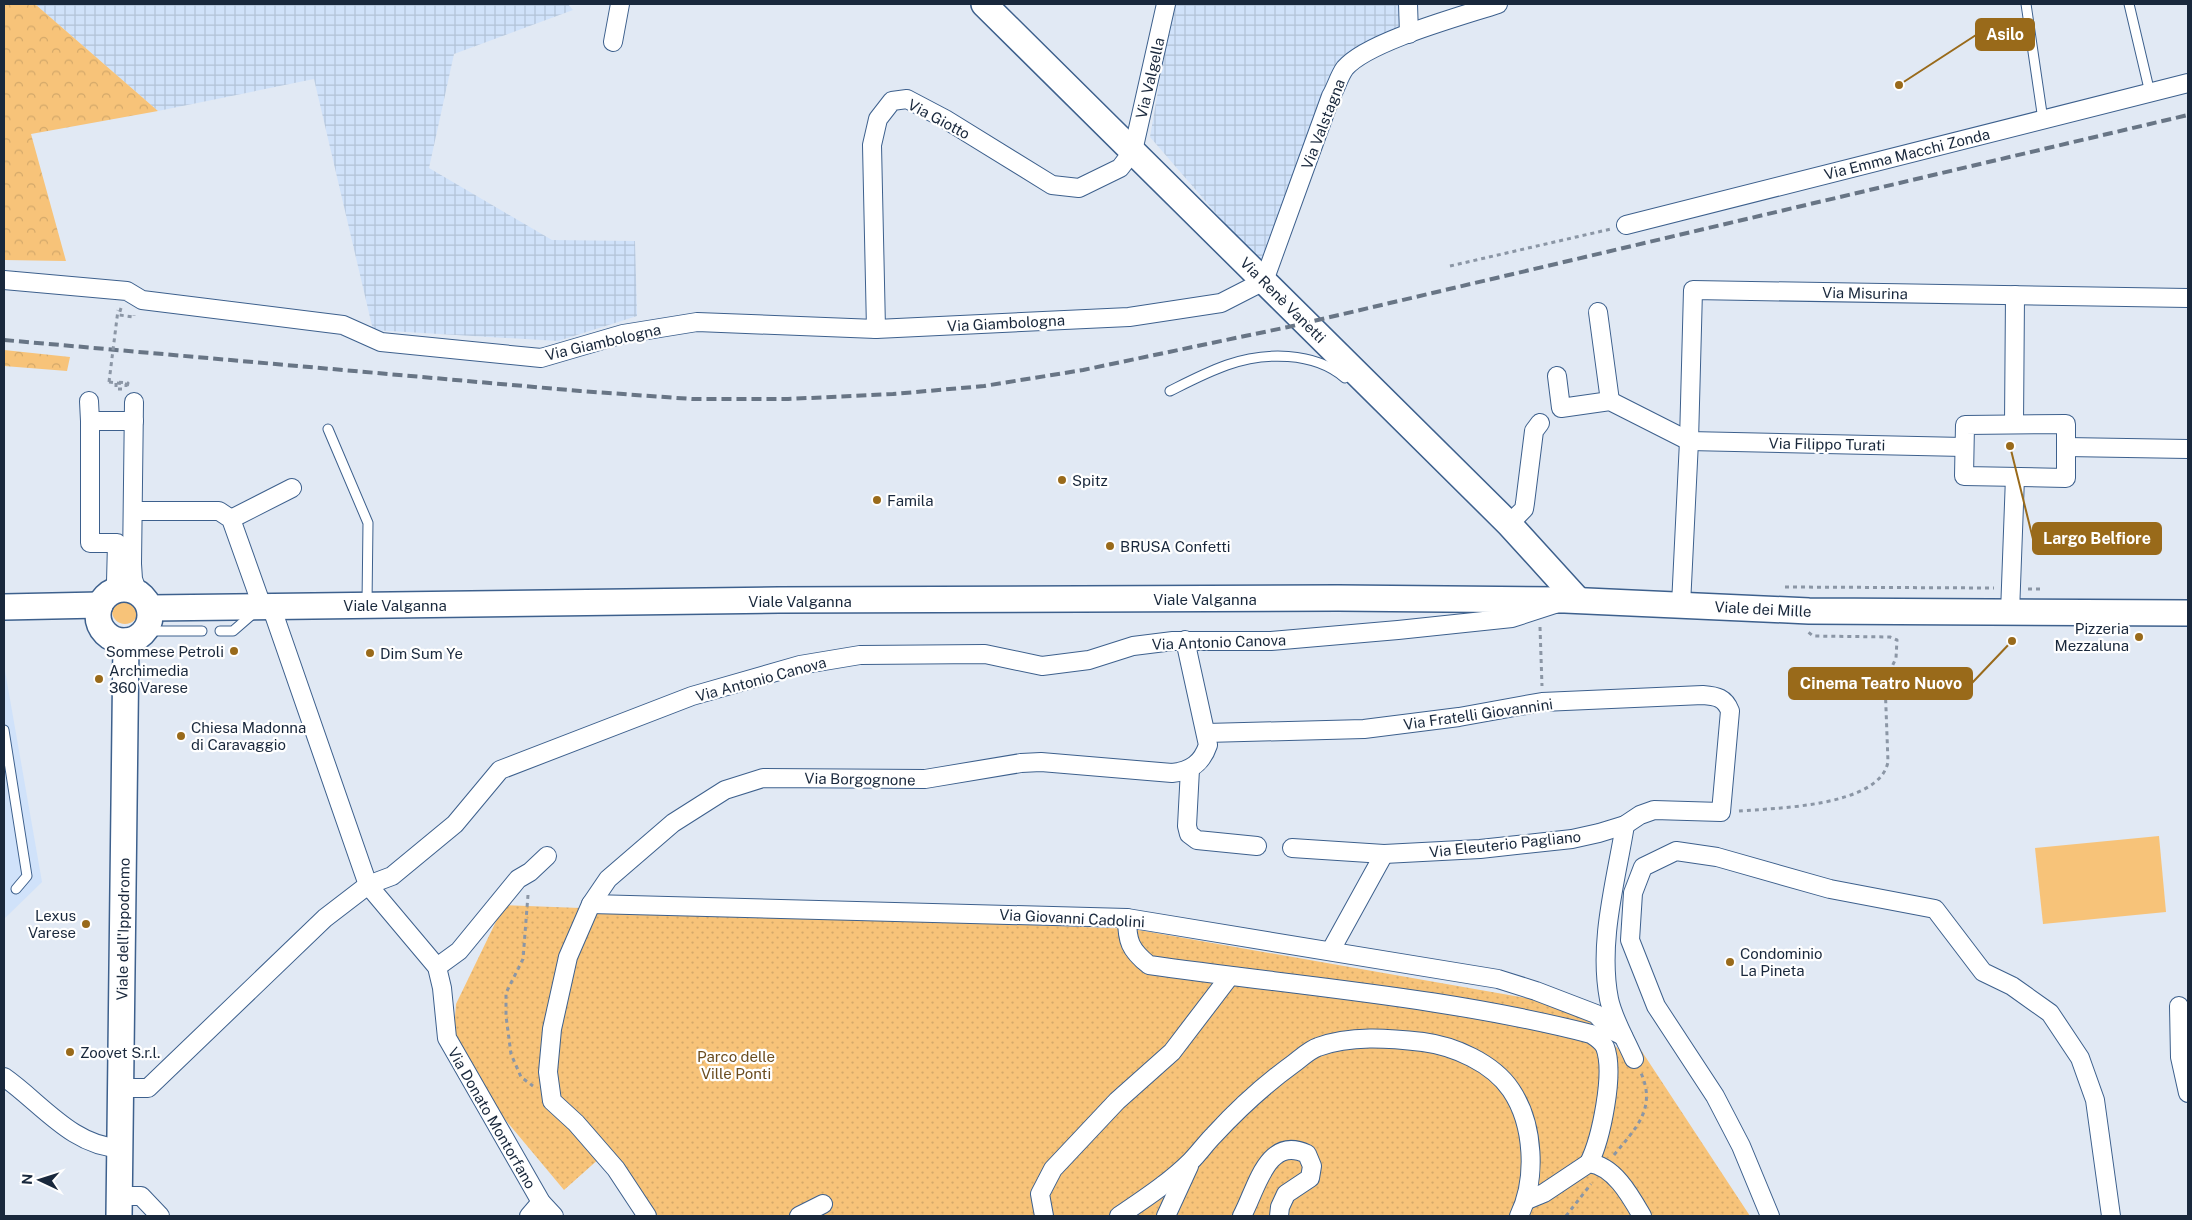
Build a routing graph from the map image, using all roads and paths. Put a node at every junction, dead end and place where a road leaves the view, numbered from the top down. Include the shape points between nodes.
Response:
1 (620, 4) edge
2 (984, 4) edge
3 (1166, 4) edge
4 (1408, 4) edge
5 (1498, 4) edge
6 (2026, 4) edge
7 (2129, 4) edge
8 (1409, 34) junction
9 (613, 42) dead end
10 (2188, 83) edge
11 (2150, 93) junction
12 (2043, 120) junction
13 (1133, 151) junction
14 (1626, 225) joint
15 (1450, 266) dead end
16 (4, 280) edge
17 (1264, 281) junction
18 (2015, 295) junction
19 (2188, 298) edge
20 (118, 310) dead end
21 (1598, 312) dead end
22 (876, 329) junction
23 (1557, 376) dead end
24 (1170, 391) dead end
25 (130, 397) joint
26 (1610, 401) junction
27 (89, 402) dead end
28 (1388, 404) junction
29 (90, 421) junction
30 (134, 421) junction
31 (1540, 423) dead end
32 (2014, 424) junction
33 (328, 429) dead end
34 (1689, 441) junction
35 (1964, 447) junction
36 (2066, 447) junction
37 (2188, 449) edge
38 (2015, 477) junction
39 (292, 488) dead end
40 (134, 511) junction
41 (231, 519) junction
42 (1509, 524) junction
43 (125, 543) junction
44 (1784, 587) dead end
45 (1995, 588) dead end
46 (1338, 598) joint
47 (106, 599) junction
48 (1571, 600) junction
49 (1681, 605) junction
50 (266, 606) junction
51 (367, 606) junction
52 (4, 607) edge
53 (1809, 611) junction
54 (2010, 613) junction
55 (2188, 613) edge
56 (140, 618) junction
57 (1539, 619) dead end
58 (202, 631) dead end
59 (220, 631) dead end
60 (1186, 640) junction
61 (1542, 702) junction
62 (4, 730) edge
63 (1206, 733) junction
64 (1190, 769) junction
65 (1720, 812) junction
66 (1624, 824) junction
67 (1257, 846) dead end
68 (1292, 848) dead end
69 (1384, 854) junction
70 (547, 856) dead end
71 (530, 872) junction
72 (368, 885) junction
73 (16, 889) dead end
74 (592, 904) junction
75 (1128, 918) junction
76 (1331, 950) junction
77 (437, 967) junction
78 (1230, 976) junction
79 (2179, 1006) dead end
80 (1623, 1036) junction
81 (1634, 1059) joint
82 (4, 1077) edge
83 (121, 1088) junction
84 (2188, 1093) edge
85 (552, 1101) junction
86 (120, 1148) junction
87 (1192, 1160) junction
88 (1610, 1160) dead end
89 (1592, 1170) junction
90 (1527, 1200) junction
91 (541, 1202) junction
92 (823, 1204) dead end
93 (119, 1206) edge
94 (160, 1216) edge
95 (528, 1216) edge
96 (554, 1216) edge
97 (647, 1216) edge
98 (799, 1216) edge
99 (1044, 1216) edge
100 (1119, 1216) edge
101 (1166, 1216) edge
102 (1242, 1216) edge
103 (1279, 1216) edge
104 (1519, 1216) edge
105 (1566, 1216) edge
106 (1642, 1216) edge
107 (1770, 1216) edge
108 (2111, 1216) edge

1 - 9 street
2 - 13 main road, Via Renè Vanetti
3 - 13 street, Via Valgella
4 - 8 street
5 - 8 street, Via Valstagna
6 - 12 lane
7 - 11 lane
8 - 17 street, Via Valstagna via 1367,51 1345,68 1331,96
10 - 11 street, Via Emma Macchi Zonda
11 - 12 street, Via Emma Macchi Zonda
12 - 14 street, Via Emma Macchi Zonda
13 - 17 main road, Via Renè Vanetti
13 - 22 street, Via Giotto via 1120,168 1079,188 1052,185 907,99 892,101 878,119 872,145
14 - 15 path
16 - 22 street, Via Giambologna via 127,292 142,300 344,325 381,342 541,358 623,334 697,322
17 - 22 street, Via Giambologna via 1221,303 1129,316
17 - 28 main road, Via Renè Vanetti
18 - 19 street, Via Misurina
18 - 32 street
18 - 34 street, Via Misurina via 1692,290
20 - 25 path, bridge via 110,382 118,383 126,384 125,390 116,389 116,382 128,383
21 - 26 street
23 - 26 street via 1561,408
24 - 28 lane via 1228,365 1259,358 1317,360 1334,368 1373,402
25 - 30 street
26 - 34 street
27 - 29 street
28 - 42 main road, Via Renè Vanetti
29 - 30 street
29 - 43 street via 90,542
30 - 40 street
31 - 42 street via 1534,432 1524,509
32 - 35 street via 1965,425
32 - 36 street via 2066,424
33 - 51 lane via 368,523
34 - 35 street, Via Filippo Turati
34 - 49 street, Via Misurina
35 - 38 street via 1964,476
36 - 37 street
36 - 38 street via 2066,478
38 - 54 street
39 - 41 street
40 - 41 street via 219,511
40 - 43 street
41 - 50 street
42 - 48 main road, Via Renè Vanetti
43 - 47 street via 116,582
43 - 56 street
44 - 45 path
46 - 48 main road, Viale dei Mille
46 - 51 main road, Viale Valganna via 779,600
47 - 52 main road
47 - 56 main road via 119,589 133,590
47 - 56 main road via 98,616 100,626 115,640
48 - 49 main road, Viale dei Mille
48 - 60 street, Via Antonio Canova via 1512,618 1271,641
49 - 53 main road, Viale dei Mille
50 - 51 main road, Viale Valganna
50 - 56 main road, Viale Valganna
50 - 59 lane via 233,631
50 - 72 street, Via Donato Montorfano
53 - 54 main road, Viale dei Mille
53 - 65 path via 1808,631 1811,636 1890,637 1897,640 1896,658 1885,682 1886,772 1876,783 1827,801 1804,806
54 - 55 main road, Viale dei Mille
56 - 58 lane
56 - 83 main road, Viale dell'Ippodromo
57 - 61 path
60 - 63 street
60 - 72 street, Via Antonio Canova via 1133,646 1089,660 1042,666 985,654 860,655 800,666 692,696 500,770 455,824 392,876
61 - 63 street, Via Fratelli Giovannini via 1373,728
61 - 65 street, Via Fratelli Giovannini via 1717,696 1726,702 1730,711
62 - 73 lane via 27,876
63 - 64 street via 1208,745 1203,759
64 - 67 street via 1189,834 1197,840
64 - 74 street, Via Borgognone via 1172,773 1041,762 925,779 763,778 726,790 673,823 608,879
65 - 66 street, Via Eleuterio Pagliano via 1654,810
66 - 69 street, Via Eleuterio Pagliano via 1572,839
66 - 80 street via 1605,966 1610,1001
68 - 69 street, Via Eleuterio Pagliano
69 - 76 street
70 - 71 street
71 - 77 street via 518,879 459,951
71 - 85 path via 523,959 506,993 506,1016 511,1054 522,1077
72 - 77 street, Via Donato Montorfano
72 - 83 street, Via Antonio Canova via 325,918 148,1088
74 - 75 street, Via Giovanni Cadolini
74 - 85 street, Via Borgognone via 568,957 552,1029 548,1072
75 - 76 street, Via Giovanni Cadolini
75 - 78 street via 1127,938 1136,955 1149,965
76 - 80 street, Via Giovanni Cadolini via 1498,979 1536,990 1596,1014 1611,1030
77 - 91 street, Via Donato Montorfano via 447,1038
78 - 89 street via 1432,1003 1591,1034 1600,1040 1607,1059 1606,1104
78 - 99 street via 1172,1052 1117,1101 1053,1169 1040,1194
79 - 84 street via 2180,1057
80 - 81 street
81 - 88 path via 1646,1086 1646,1107 1638,1126
82 - 86 street via 62,1126 107,1147
83 - 86 main road, Viale dell'Ippodromo
85 - 97 street via 616,1169
86 - 93 main road, Viale dell'Ippodromo
87 - 90 street via 1269,1081 1316,1047 1351,1040 1397,1039 1435,1044 1477,1060 1507,1084 1521,1104 1528,1134 1530,1179
87 - 100 street
87 - 101 street
89 - 90 street
89 - 105 path
89 - 106 street via 1600,1164 1612,1173
90 - 104 street
91 - 95 street
91 - 96 street, Via Donato Montorfano
92 - 98 street
93 - 94 street via 141,1196
102 - 103 street via 1270,1159 1282,1150 1295,1148 1307,1154 1312,1166 1310,1178 1286,1194
107 - 108 street via 1741,1146 1715,1096 1656,1006 1630,940 1633,893 1643,867 1676,851 1716,856 1830,889 1935,909 1983,972 2012,986 2050,1013 2080,1058 2095,1100

